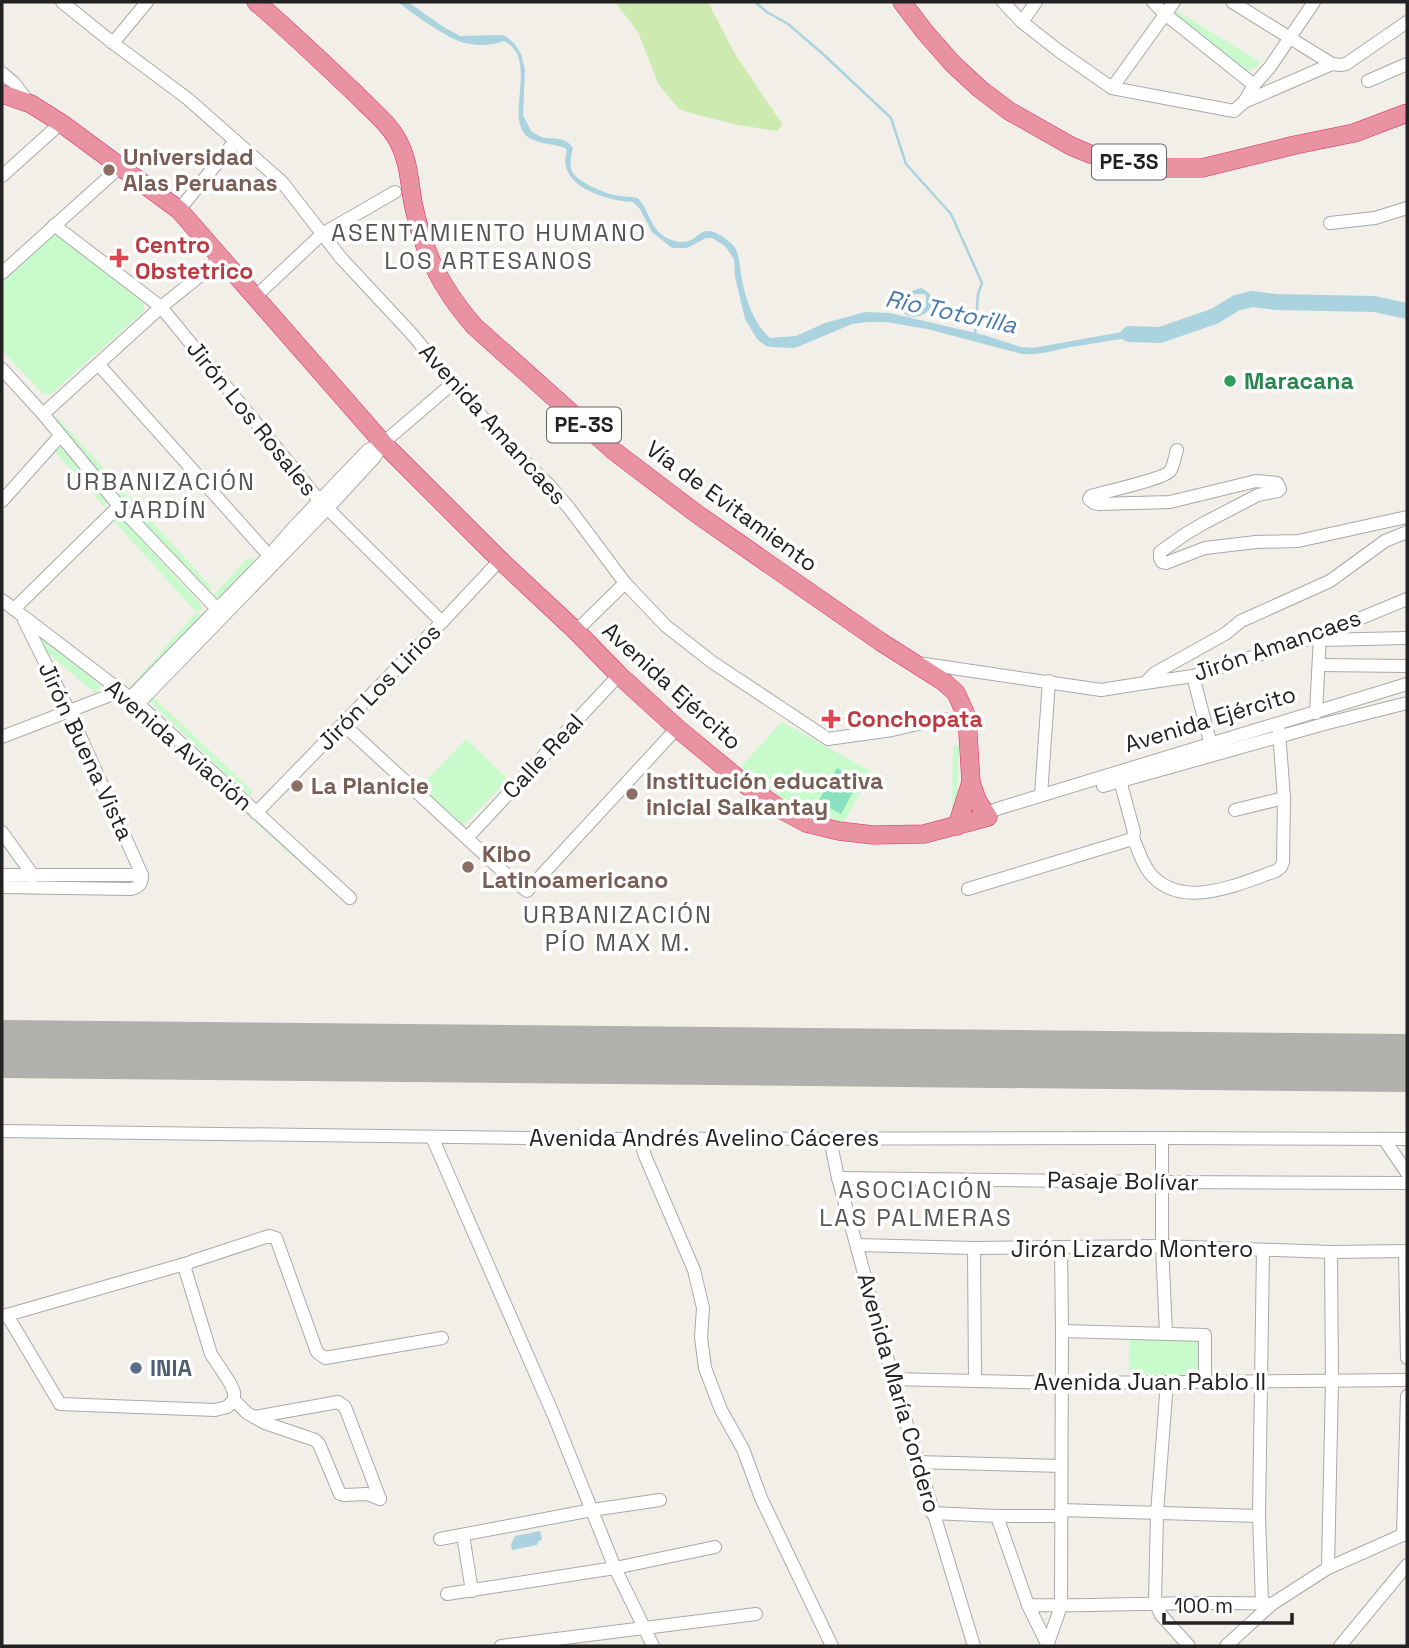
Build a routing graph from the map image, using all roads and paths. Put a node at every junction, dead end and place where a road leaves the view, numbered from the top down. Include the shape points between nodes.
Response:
1 (62, 2) edge
2 (147, 2) edge
3 (256, 2) edge
4 (902, 2) edge
5 (1003, 2) edge
6 (1037, 2) edge
7 (1153, 2) edge
8 (1174, 2) edge
9 (1232, 2) edge
10 (1314, 2) edge
11 (1165, 14) junction
12 (1022, 22) junction
13 (1407, 22) edge
14 (1290, 36) junction
15 (113, 43) junction
16 (1339, 64) junction
17 (1407, 64) edge
18 (2, 73) edge
19 (1368, 81) dead end
20 (1254, 85) junction
21 (1112, 88) junction
22 (2, 94) edge
23 (1244, 102) junction
24 (30, 104) junction
25 (1407, 113) edge
26 (61, 123) junction
27 (235, 141) junction
28 (121, 166) junction
29 (2, 176) edge
30 (395, 192) dead end
31 (1407, 208) edge
32 (178, 209) junction
33 (1330, 223) dead end
34 (54, 225) junction
35 (322, 234) junction
36 (222, 258) junction
37 (2, 273) edge
38 (254, 298) junction
39 (161, 307) junction
40 (99, 365) junction
41 (2, 369) edge
42 (453, 383) junction
43 (43, 414) junction
44 (60, 436) junction
45 (383, 443) junction
46 (1177, 450) dead end
47 (2, 501) edge
48 (323, 504) junction
49 (119, 506) junction
50 (1407, 517) edge
51 (1407, 532) edge
52 (272, 559) junction
53 (500, 560) junction
54 (625, 583) junction
55 (1407, 599) edge
56 (2, 600) edge
57 (220, 612) junction
58 (18, 613) junction
59 (442, 622) junction
60 (576, 631) junction
61 (1320, 637) junction
62 (1407, 638) edge
63 (915, 662) junction
64 (1319, 665) junction
65 (1407, 666) edge
66 (619, 675) junction
67 (1193, 676) junction
68 (1049, 681) junction
69 (1145, 683) junction
70 (1407, 684) edge
71 (129, 698) junction
72 (1407, 703) edge
73 (69, 711) junction
74 (1316, 713) junction
75 (967, 717) junction
76 (343, 724) junction
77 (677, 728) junction
78 (1279, 730) junction
79 (2, 737) edge
80 (1211, 745) junction
81 (1119, 777) junction
82 (971, 782) junction
83 (1041, 795) junction
84 (1284, 798) junction
85 (1235, 810) dead end
86 (256, 813) junction
87 (988, 817) junction
88 (957, 826) junction
89 (2, 832) edge
90 (467, 838) junction
91 (1133, 838) junction
92 (32, 874) junction
93 (2, 875) edge
94 (140, 881) junction
95 (2, 887) edge
96 (32, 888) junction
97 (968, 889) dead end
98 (350, 898) dead end
99 (2, 1130) edge
100 (432, 1136) junction
101 (1162, 1138) junction
102 (640, 1139) junction
103 (830, 1139) junction
104 (1384, 1139) junction
105 (1407, 1139) edge
106 (1407, 1173) edge
107 (838, 1178) junction
108 (1162, 1182) junction
109 (1407, 1183) edge
110 (857, 1245) junction
111 (1161, 1246) junction
112 (1061, 1247) junction
113 (974, 1248) junction
114 (1262, 1250) junction
115 (1406, 1251) edge
116 (1331, 1252) junction
117 (187, 1264) junction
118 (4, 1316) edge
119 (1062, 1331) junction
120 (1166, 1333) junction
121 (442, 1338) dead end
122 (1407, 1358) edge
123 (893, 1379) junction
124 (1407, 1380) edge
125 (975, 1381) junction
126 (1205, 1381) junction
127 (1332, 1381) junction
128 (1167, 1382) junction
129 (1262, 1382) junction
130 (1062, 1383) junction
131 (1407, 1396) edge
132 (234, 1400) junction
133 (254, 1417) junction
134 (918, 1462) junction
135 (1061, 1466) junction
136 (660, 1500) dead end
137 (592, 1510) junction
138 (932, 1513) junction
139 (1061, 1513) junction
140 (1157, 1513) junction
141 (997, 1516) junction
142 (1259, 1516) junction
143 (1405, 1534) edge
144 (463, 1535) junction
145 (440, 1539) dead end
146 (715, 1547) dead end
147 (1407, 1565) edge
148 (615, 1568) junction
149 (1328, 1568) junction
150 (1396, 1578) junction
151 (1407, 1587) edge
152 (472, 1591) junction
153 (447, 1594) dead end
154 (1155, 1602) junction
155 (1267, 1603) junction
156 (1028, 1605) junction
157 (1062, 1606) junction
158 (756, 1614) dead end
159 (644, 1629) junction
160 (501, 1646) edge
161 (653, 1646) edge
162 (832, 1646) edge
163 (974, 1646) edge
164 (1048, 1646) edge
165 (1189, 1646) edge
166 (1226, 1646) edge
167 (1340, 1646) edge

1 - 15 street, Avenida Amancaes
2 - 15 street
3 - 63 highway, Vía de Evitamiento / PE-3S via 391,129 404,152 428,257 455,304 474,326 614,451 697,514
4 - 25 highway, PE-3S via 952,63 1009,111 1071,146 1112,159 1202,168 1354,133
5 - 12 street
6 - 12 street
7 - 11 street
8 - 11 street
9 - 14 street
10 - 14 street
11 - 20 street
11 - 21 street
12 - 21 street
13 - 16 street
14 - 16 street
14 - 20 street
15 - 27 street, Avenida Amancaes
16 - 23 street
17 - 19 street
18 - 24 street
20 - 23 street
21 - 23 street via 1234,111
22 - 24 highway, Avenida Ejército
24 - 26 highway, Avenida Ejército
26 - 28 highway, Avenida Ejército
26 - 29 street
27 - 32 street
27 - 35 street, Avenida Amancaes via 282,182
28 - 32 highway, Avenida Ejército
28 - 34 street
30 - 35 street
31 - 33 street via 1375,218
32 - 36 highway, Avenida Ejército
34 - 37 street
34 - 39 street, Jirón Los Rosales
35 - 38 street
35 - 42 street, Avenida Amancaes
36 - 38 highway, Avenida Ejército
36 - 39 street
38 - 45 highway, Avenida Ejército
39 - 40 street
39 - 48 street, Jirón Los Rosales
40 - 43 street
40 - 52 street
41 - 43 street
42 - 45 street
42 - 54 street, Avenida Amancaes via 550,485
43 - 44 street
44 - 47 street
44 - 49 street
45 - 48 street via 368,450
45 - 53 highway, Avenida Ejército
46 - 50 street via 1171,471 1089,499 1099,504 1170,502 1256,481 1277,483 1280,489 1258,495 1187,533 1160,552 1162,562 1205,548 1298,541
48 - 52 street
48 - 59 street, Jirón Los Rosales
49 - 57 street
49 - 58 street
51 - 69 street via 1385,541 1330,581 1241,621
52 - 57 street
53 - 59 street, Jirón Los Lirios
53 - 60 highway, Avenida Ejército
54 - 60 street
54 - 75 street, Avenida Amancaes via 666,626 712,662 828,739
55 - 61 street, Jirón Amancaes
56 - 58 street, Avenida Aviación
57 - 71 street
58 - 71 street, Avenida Aviación
58 - 73 street, Jirón Buena Vista
59 - 76 street, Jirón Los Lirios
60 - 66 highway, Avenida Ejército
61 - 62 street
61 - 64 street
61 - 67 street, Jirón Amancaes
63 - 68 street, Jirón Amancaes
63 - 75 highway, Vía de Evitamiento / PE-3S via 956,693
64 - 65 street
64 - 74 street
66 - 77 highway, Avenida Ejército
66 - 90 street, Calle Real
67 - 69 street, Jirón Amancaes
67 - 80 street
68 - 69 street, Jirón Amancaes via 1101,690
68 - 83 street
70 - 74 street, Avenida Ejército
71 - 73 street
71 - 86 street, Avenida Aviación
72 - 78 street, Avenida Ejército
73 - 79 street
73 - 94 street, Jirón Buena Vista
74 - 78 street, Avenida Ejército
75 - 82 highway, Vía de Evitamiento / PE-3S
76 - 86 street, Jirón Los Lirios
76 - 90 street
77 - 88 highway, Avenida Ejército via 746,785 806,823 873,835 924,834
77 - 90 street via 527,891
78 - 80 street, Avenida Ejército
78 - 81 street, Avenida Ejército
78 - 84 street
80 - 81 street, Avenida Ejército
81 - 83 street, Avenida Ejército
81 - 87 street, Avenida Ejército
81 - 91 street
82 - 87 highway, Vía de Evitamiento / PE-3S
82 - 88 highway, Vía de Evitamiento / PE-3S
83 - 87 street, Avenida Ejército via 992,811
84 - 85 street
84 - 91 street via 1281,867 1231,886 1178,892 1149,872
86 - 98 street, Avenida Aviación
87 - 88 highway, Avenida Ejército
89 - 92 street
91 - 97 street
92 - 93 street
92 - 94 street
92 - 96 street
94 - 96 street via 131,889
95 - 96 street
99 - 100 street, Avenida Andrés Avelino Cáceres
100 - 102 street, Avenida Andrés Avelino Cáceres
100 - 137 street
101 - 103 street, Avenida Andrés Avelino Cáceres
101 - 104 street, Avenida Andrés Avelino Cáceres
101 - 108 street
102 - 103 street, Avenida Andrés Avelino Cáceres
102 - 162 street via 696,1279 703,1308 705,1368 720,1410 743,1449 761,1498
103 - 107 street, Avenida María Cordero
104 - 105 street, Avenida Andrés Avelino Cáceres
104 - 106 street
107 - 108 street, Pasaje Bolívar
107 - 110 street, Avenida María Cordero
108 - 109 street, Pasaje Bolívar
108 - 111 street
110 - 113 street, Jirón Lizardo Montero
110 - 123 street, Avenida María Cordero
111 - 112 street, Jirón Lizardo Montero
111 - 114 street, Jirón Lizardo Montero
111 - 120 street
112 - 113 street, Jirón Lizardo Montero
112 - 119 street
113 - 125 street
114 - 116 street, Jirón Lizardo Montero
114 - 129 street
115 - 116 street, Jirón Lizardo Montero
115 - 122 street
116 - 127 street
117 - 118 street
117 - 121 street via 269,1236 276,1238 317,1352 325,1358
117 - 132 street via 211,1354 230,1383
118 - 132 street via 60,1404 215,1410
119 - 120 street
119 - 130 street
120 - 126 street via 1205,1335
123 - 125 street, Avenida Juan Pablo II
123 - 134 street, Avenida María Cordero
124 - 127 street, Avenida Juan Pablo II
125 - 130 street, Avenida Juan Pablo II
126 - 128 street, Avenida Juan Pablo II
126 - 129 street, Avenida Juan Pablo II
127 - 129 street, Avenida Juan Pablo II
127 - 149 street
128 - 130 street, Avenida Juan Pablo II
128 - 140 street
129 - 142 street
130 - 135 street
131 - 143 street
132 - 133 street
133 - 133 street via 315,1440 340,1494 370,1494 380,1499 345,1407 338,1402
134 - 135 street
134 - 138 street, Avenida María Cordero
135 - 139 street
136 - 137 street
137 - 144 street
137 - 148 street
138 - 141 street
138 - 163 street, Avenida María Cordero
139 - 140 street
139 - 141 street
139 - 157 street
140 - 142 street
140 - 154 street
141 - 156 street
142 - 155 street
143 - 149 street
144 - 145 street
144 - 152 street
146 - 148 street
147 - 150 street
148 - 152 street
148 - 159 street
149 - 155 street
150 - 151 street
150 - 167 street
152 - 153 street
154 - 155 street
154 - 157 street
154 - 165 street
155 - 166 street
156 - 157 street
156 - 164 street
157 - 164 street
158 - 159 street
159 - 160 street
159 - 161 street

